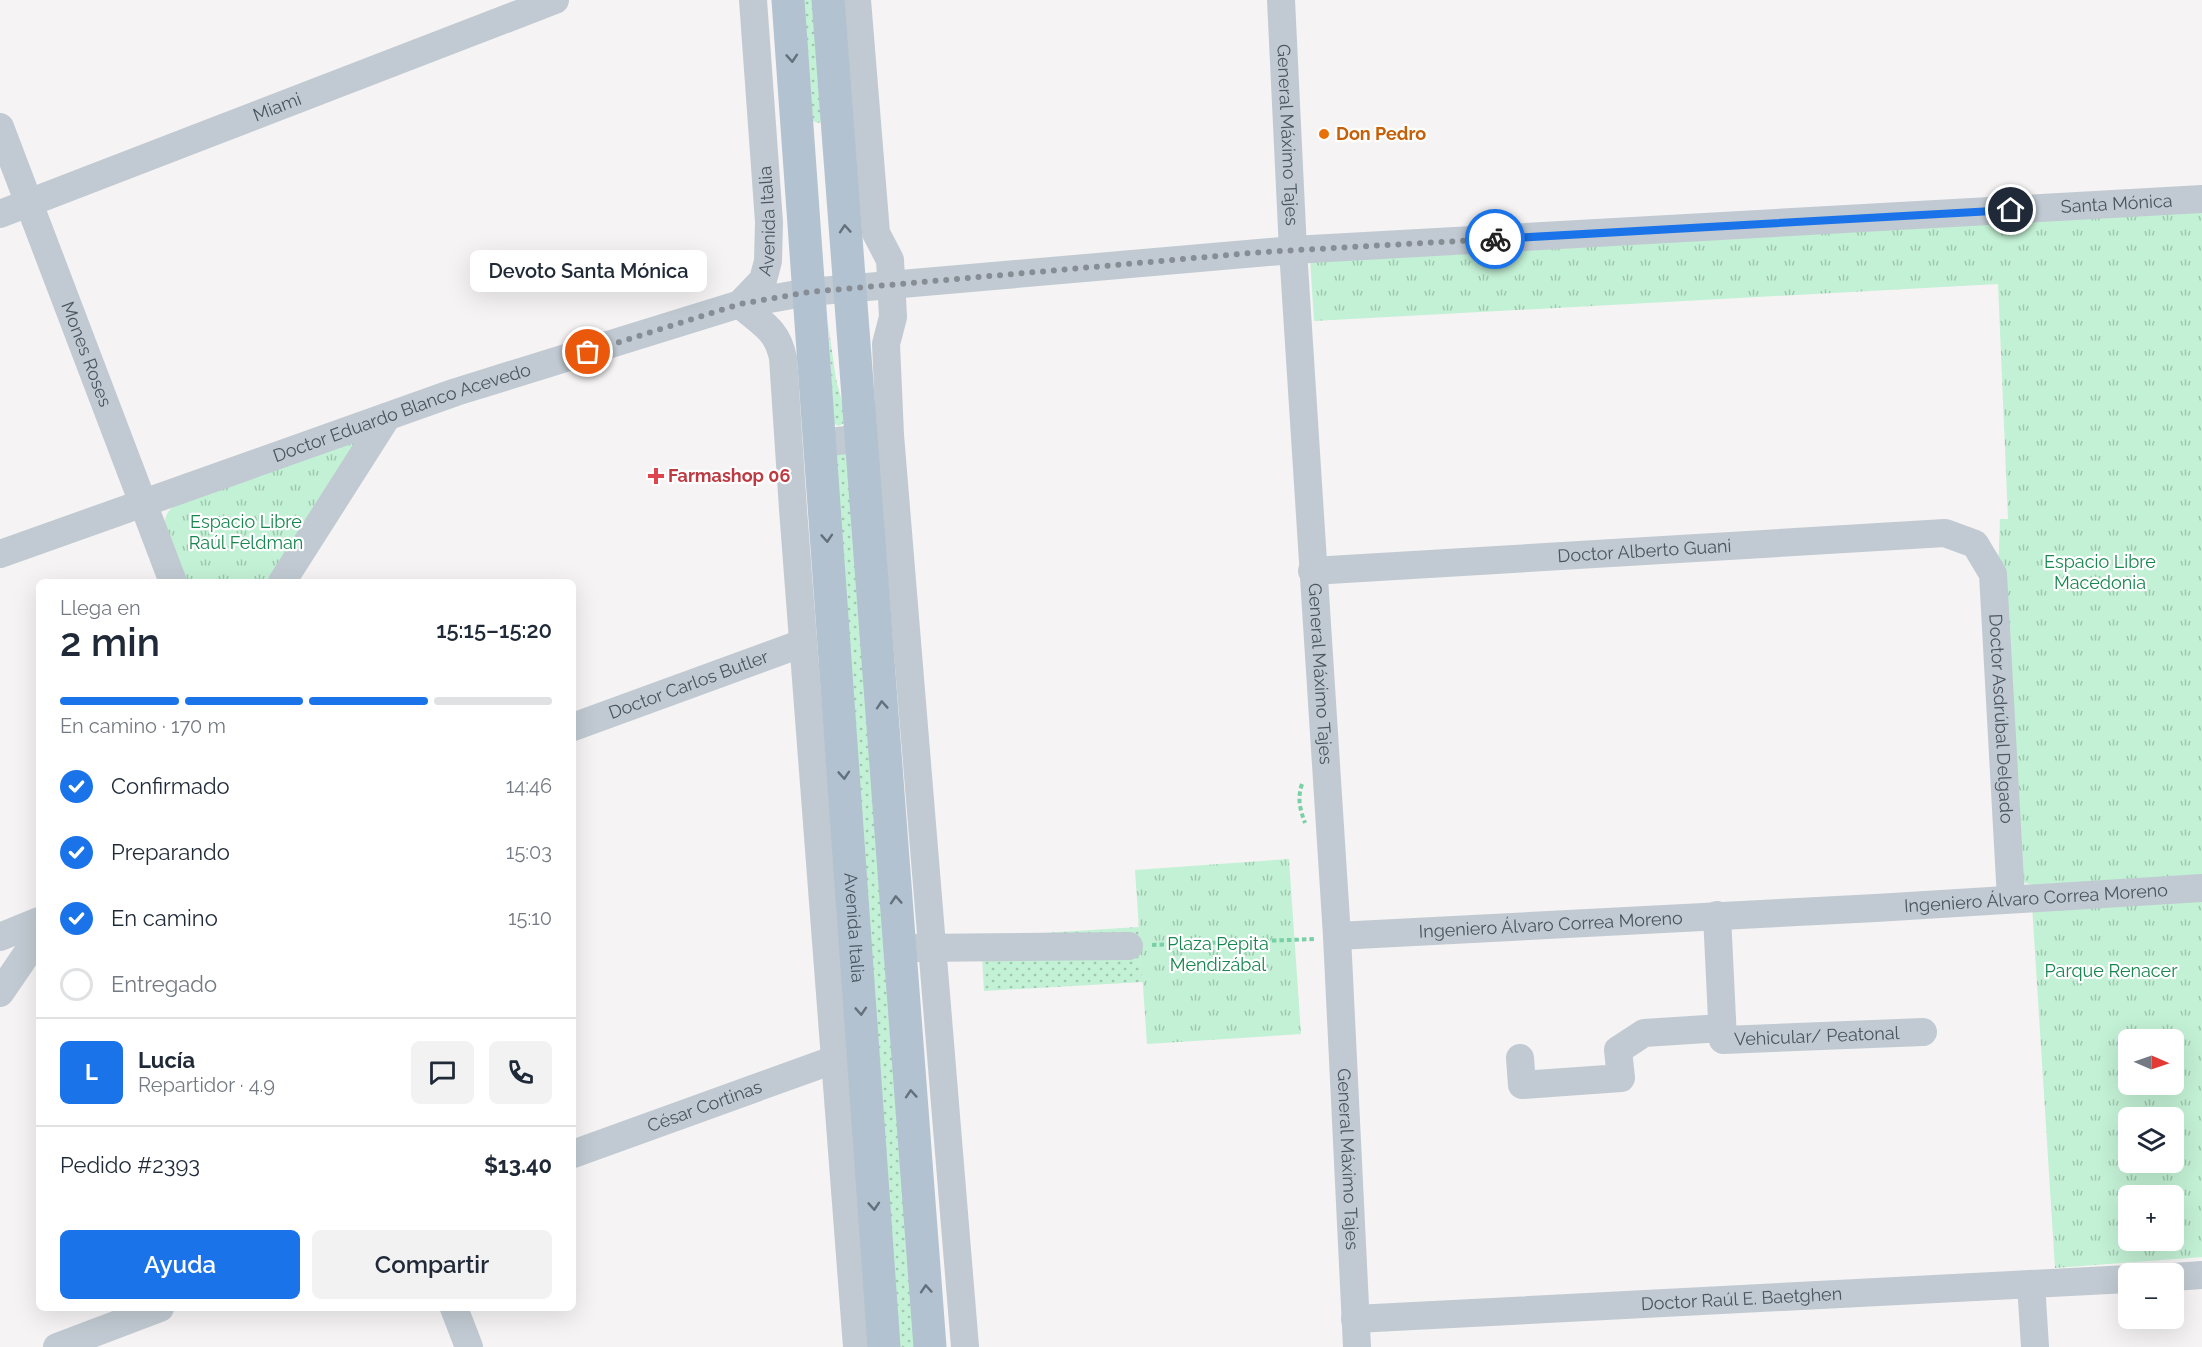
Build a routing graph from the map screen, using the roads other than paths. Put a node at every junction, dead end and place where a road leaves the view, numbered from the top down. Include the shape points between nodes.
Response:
1 (555, 0) edge
2 (753, 0) edge
3 (788, 0) edge
4 (828, 0) edge
5 (857, 0) edge
6 (1281, 0) edge
7 (0, 127) edge
8 (839, 132) junction
9 (798, 137) junction
10 (2202, 199) edge
11 (30, 202) junction
12 (0, 214) edge
13 (1293, 250) junction
14 (892, 283) junction
15 (849, 287) junction
16 (809, 292) junction
17 (740, 304) junction
18 (812, 329) junction
19 (387, 417) junction
20 (875, 437) junction
21 (820, 443) junction
22 (788, 450) junction
23 (142, 502) junction
24 (825, 507) junction
25 (793, 509) junction
26 (1975, 544) joint
27 (0, 554) edge
28 (1312, 572) junction
29 (172, 579) edge
30 (284, 579) edge
31 (803, 643) junction
32 (576, 725) edge
33 (2202, 888) edge
34 (2011, 899) junction
35 (1717, 915) junction
36 (36, 922) edge
37 (1337, 936) junction
38 (0, 937) edge
39 (36, 940) edge
40 (1129, 946) road end
41 (916, 948) junction
42 (0, 993) edge
43 (1722, 1028) junction
44 (1923, 1032) dead end
45 (1520, 1058) dead end
46 (836, 1059) junction
47 (576, 1153) edge
48 (2202, 1275) edge
49 (2184, 1276) edge
50 (2118, 1280) edge
51 (2031, 1284) junction
52 (152, 1311) edge
53 (455, 1311) edge
54 (1355, 1319) junction
55 (57, 1347) edge
56 (469, 1347) edge
57 (857, 1347) edge
58 (884, 1347) edge
59 (930, 1347) edge
60 (965, 1347) edge
61 (1357, 1347) edge
62 (2035, 1347) edge

1 - 11 street, Miami
2 - 17 street, Avenida Italia via 770,222 763,280
3 -> 9 main road, Avenida Italia
4 - 8 main road
5 - 14 street via 876,233 890,260
6 - 13 street, General Máximo Tajes
7 - 11 street, Mones Roses
8 - 9 street
15 -> 8 main road
9 - 15 main road via 830,262 836,275
9 - 16 main road, Avenida Italia
10 - 13 street, Santa Mónica
11 - 12 street, Miami
11 - 23 street, Mones Roses
13 - 14 street, Santa Mónica
13 - 28 street, General Máximo Tajes
14 - 15 street, Santa Mónica
14 - 20 street via 893,317
15 - 16 street, Santa Mónica
15 - 20 main road
16 - 17 street, Doctor Eduardo Blanco Acevedo
16 - 18 main road, Avenida Italia
16 - 20 main road via 830,321 840,388 853,432
17 - 19 street, Doctor Eduardo Blanco Acevedo
17 - 22 street, Avenida Italia via 780,344
18 - 21 main road, Avenida Italia
18 - 22 street, Avenida Italia
19 - 23 street, Doctor Eduardo Blanco Acevedo
19 - 30 street
20 - 21 street
20 - 41 main road
21 - 24 main road, Avenida Italia
22 - 25 street, Avenida Italia
23 - 27 street, Doctor Eduardo Blanco Acevedo
23 - 29 street, Mones Roses
24 - 25 street
24 -> 58 main road, Avenida Italia
25 - 31 street, Avenida Italia
26 - 28 street, Doctor Alberto Guani via 1945,533
26 - 34 street, Doctor Asdrúbal Delgado via 1993,574
28 - 37 street, General Máximo Tajes
31 - 32 street, Doctor Carlos Butler
31 - 46 street, Avenida Italia
33 - 34 street, Ingeniero Álvaro Correa Moreno
34 - 35 street, Ingeniero Álvaro Correa Moreno
35 - 37 street, Ingeniero Álvaro Correa Moreno
35 - 43 street, Vehicular/ Peatonal
36 - 38 street
37 - 54 street, General Máximo Tajes
39 - 42 street
40 - 41 street
59 -> 41 main road
41 - 60 street
43 - 44 street, Vehicular/ Peatonal via 1723,1040
43 - 45 street, Vehicular/ Peatonal via 1644,1034 1618,1050 1621,1078 1522,1085
46 - 47 street, César Cortinas
46 - 57 street, Avenida Italia
48 - 49 street
50 - 51 street, Doctor Raúl E. Baetghen
51 - 54 street, Doctor Raúl E. Baetghen
51 - 62 street
52 - 55 street
53 - 56 street
54 - 61 street, General Máximo Tajes

